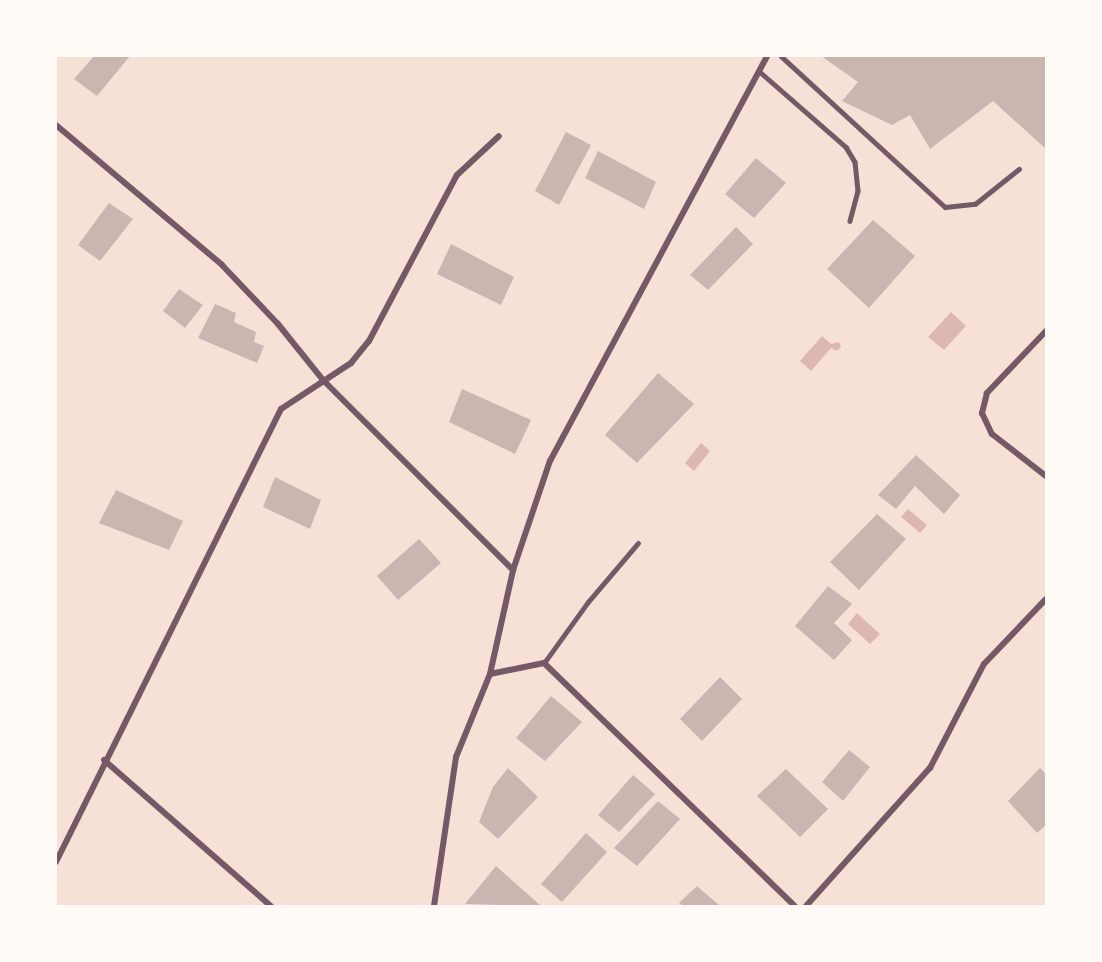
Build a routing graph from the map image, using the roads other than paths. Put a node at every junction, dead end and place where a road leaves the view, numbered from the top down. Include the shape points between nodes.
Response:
1 (767, 56) edge
2 (780, 56) edge
3 (759, 71) junction
4 (56, 125) edge
5 (499, 136) dead end
6 (1019, 169) dead end
7 (850, 221) dead end
8 (1047, 331) edge
9 (323, 380) junction
10 (1047, 476) edge
11 (638, 543) dead end
12 (513, 570) junction
13 (1047, 599) edge
14 (544, 663) junction
15 (490, 674) junction
16 (104, 760) junction
17 (56, 862) edge
18 (271, 906) edge
19 (434, 906) edge
20 (795, 906) edge
21 (806, 906) edge

1 - 3 street
2 - 6 lane via 945,207 975,204
3 - 7 lane via 846,147 855,162 858,191
3 - 12 street via 550,461
4 - 9 street via 222,265 278,324
5 - 9 street via 457,175 369,341 351,363
8 - 10 street via 987,393 982,413 992,434
9 - 12 street
9 - 16 street via 281,409
11 - 14 lane
12 - 15 street
13 - 21 street via 984,664 930,768
14 - 15 street
14 - 20 street
15 - 19 street via 456,758
16 - 17 street
16 - 18 street

